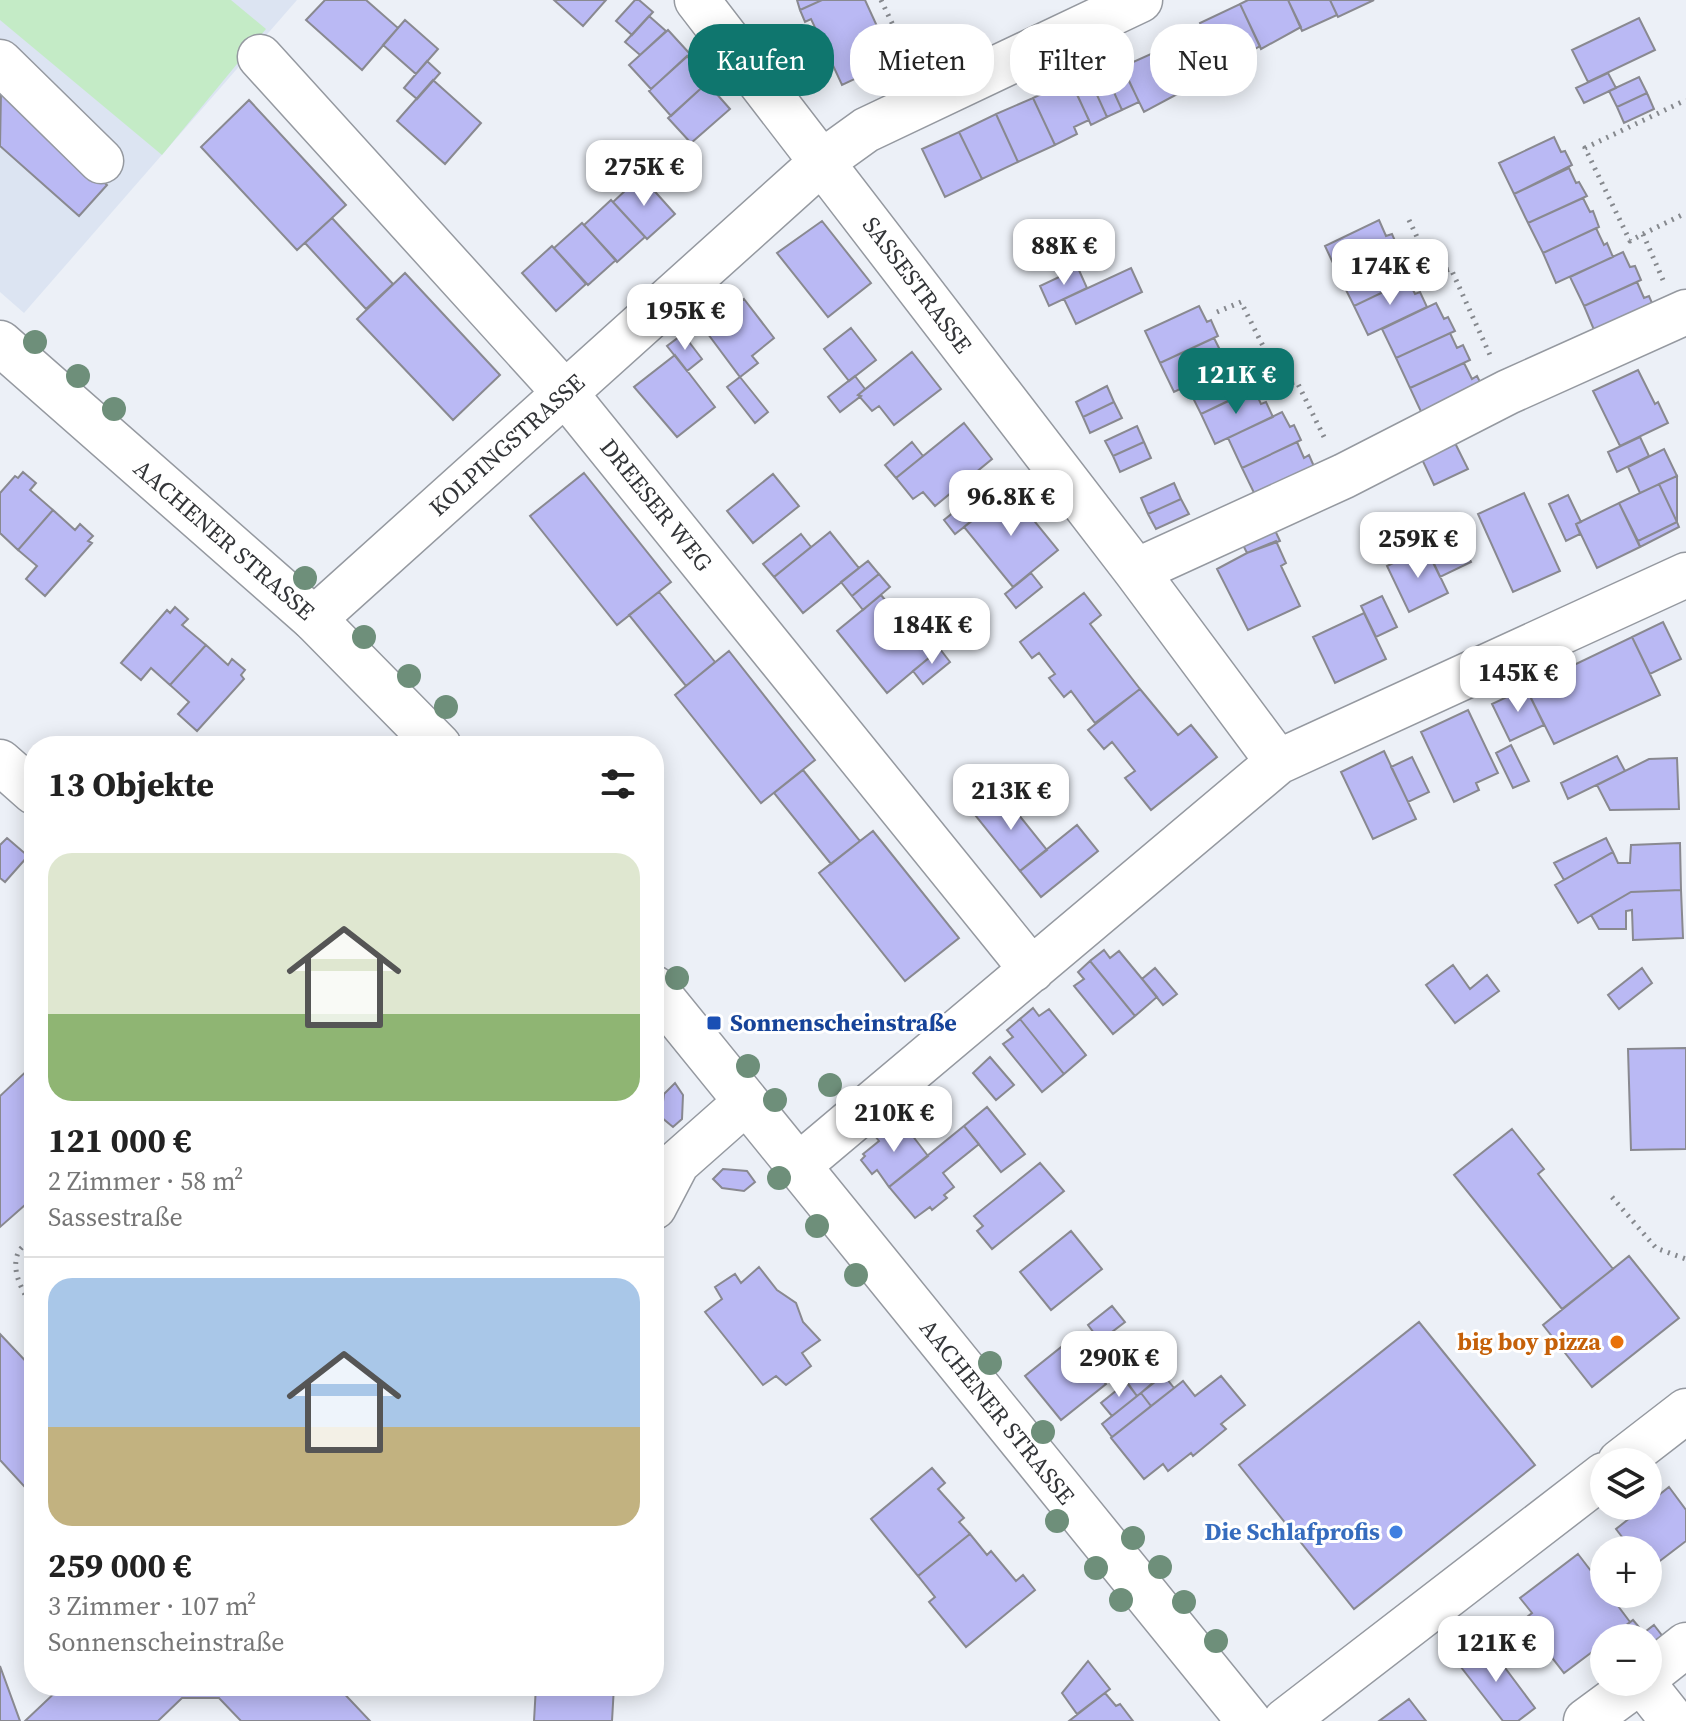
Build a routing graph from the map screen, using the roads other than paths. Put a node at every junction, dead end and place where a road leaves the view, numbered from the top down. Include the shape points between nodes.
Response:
1 (697, 0) edge
2 (1140, 0) edge
3 (260, 57) dead end
4 (0, 62) edge
5 (101, 161) dead end
6 (823, 161) junction
7 (1682, 312) edge
8 (0, 343) edge
9 (565, 393) junction
10 (1136, 571) junction
11 (1686, 575) edge
12 (314, 619) junction
13 (429, 736) edge
14 (0, 762) edge
15 (1278, 762) junction
16 (24, 783) edge
17 (1032, 970) junction
18 (664, 1000) edge
19 (746, 1102) junction
20 (798, 1166) junction
21 (664, 1188) edge
22 (1686, 1411) edge
23 (1638, 1448) edge
24 (1590, 1486) edge
25 (1686, 1645) edge
26 (1662, 1664) edge
27 (1621, 1696) edge
28 (1652, 1696) edge
29 (1249, 1721) edge
30 (1285, 1721) edge
31 (1586, 1721) edge
32 (1673, 1721) edge

1 - 6 street, SASSESTRASSE
2 - 6 street, KOLPINGSTRASSE via 866,130
3 - 9 street, DREESER WEG
4 - 5 street
6 - 9 street, KOLPINGSTRASSE
6 - 10 street, SASSESTRASSE
7 - 10 street
8 - 12 street, AACHENER STRASSE
9 - 12 street, KOLPINGSTRASSE
9 - 17 street, DREESER WEG
10 - 15 street, SASSESTRASSE
11 - 15 street
12 - 13 street, AACHENER STRASSE
14 - 16 street
15 - 17 street
17 - 20 street
18 - 19 street, AACHENER STRASSE
19 - 20 street, AACHENER STRASSE
19 - 21 street via 677,1163
20 - 29 street, AACHENER STRASSE
22 - 23 street
24 - 30 street
25 - 26 street
27 - 31 street
28 - 32 street

